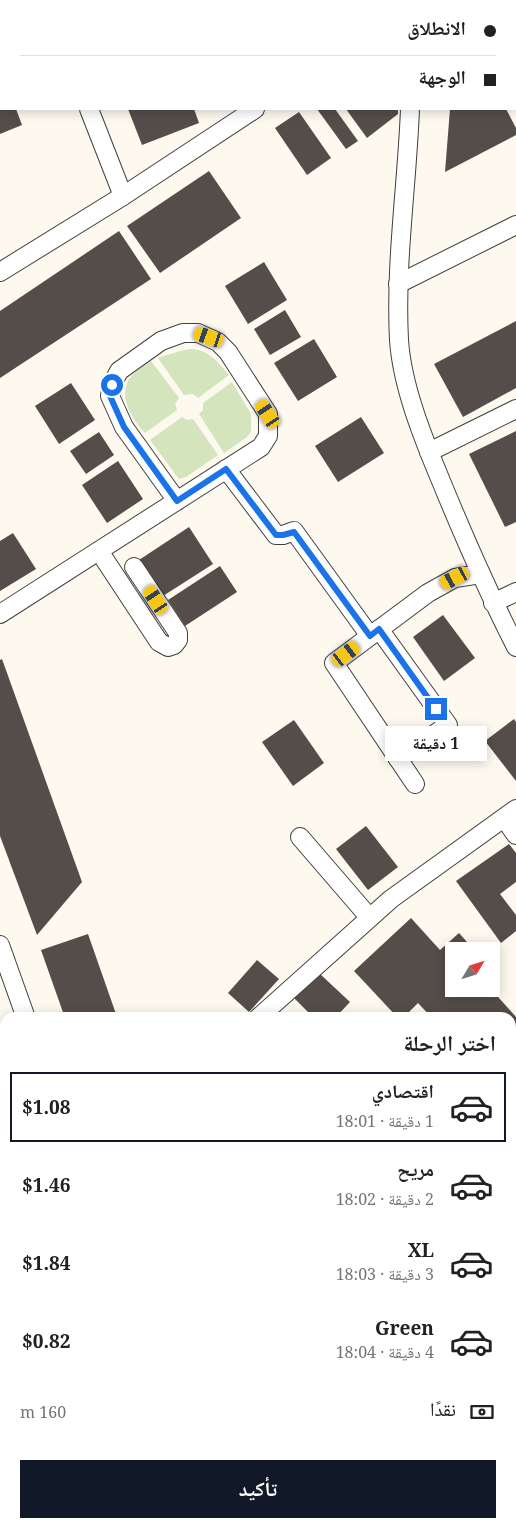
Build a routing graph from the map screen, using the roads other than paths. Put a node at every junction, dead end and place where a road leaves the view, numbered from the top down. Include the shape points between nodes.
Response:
1 (90, 110) edge
2 (253, 110) edge
3 (410, 110) edge
4 (124, 196) junction
5 (516, 225) edge
6 (0, 272) edge
7 (398, 284) junction
8 (516, 408) edge
9 (429, 452) junction
10 (226, 469) junction
11 (177, 501) junction
12 (99, 551) junction
13 (134, 567) dead end
14 (481, 574) junction
15 (516, 592) edge
16 (493, 603) junction
17 (0, 614) edge
18 (374, 632) junction
19 (516, 646) edge
20 (398, 759) junction
21 (415, 784) dead end
22 (510, 813) edge
23 (516, 835) edge
24 (300, 837) dead end
25 (369, 917) junction
26 (0, 945) edge
27 (24, 1012) edge
28 (265, 1012) edge

1 - 4 street
2 - 4 street
3 - 7 street
4 - 6 street
5 - 7 street
7 - 9 street via 399,342 409,396
8 - 9 street
9 - 14 street
10 - 11 street
10 - 11 street via 261,446 268,436 268,414 228,352 218,342 198,333 161,341 119,372 110,396 124,427
10 - 18 street via 276,535 294,532
11 - 12 street
12 - 13 street via 159,642 168,647 174,645 178,633
12 - 17 street
14 - 16 street
14 - 18 street via 455,578
15 - 16 street
16 - 19 street
18 - 20 street via 334,663
18 - 20 street via 448,725
20 - 21 street
22 - 23 street
22 - 25 street
24 - 25 street
25 - 28 street
26 - 27 street

